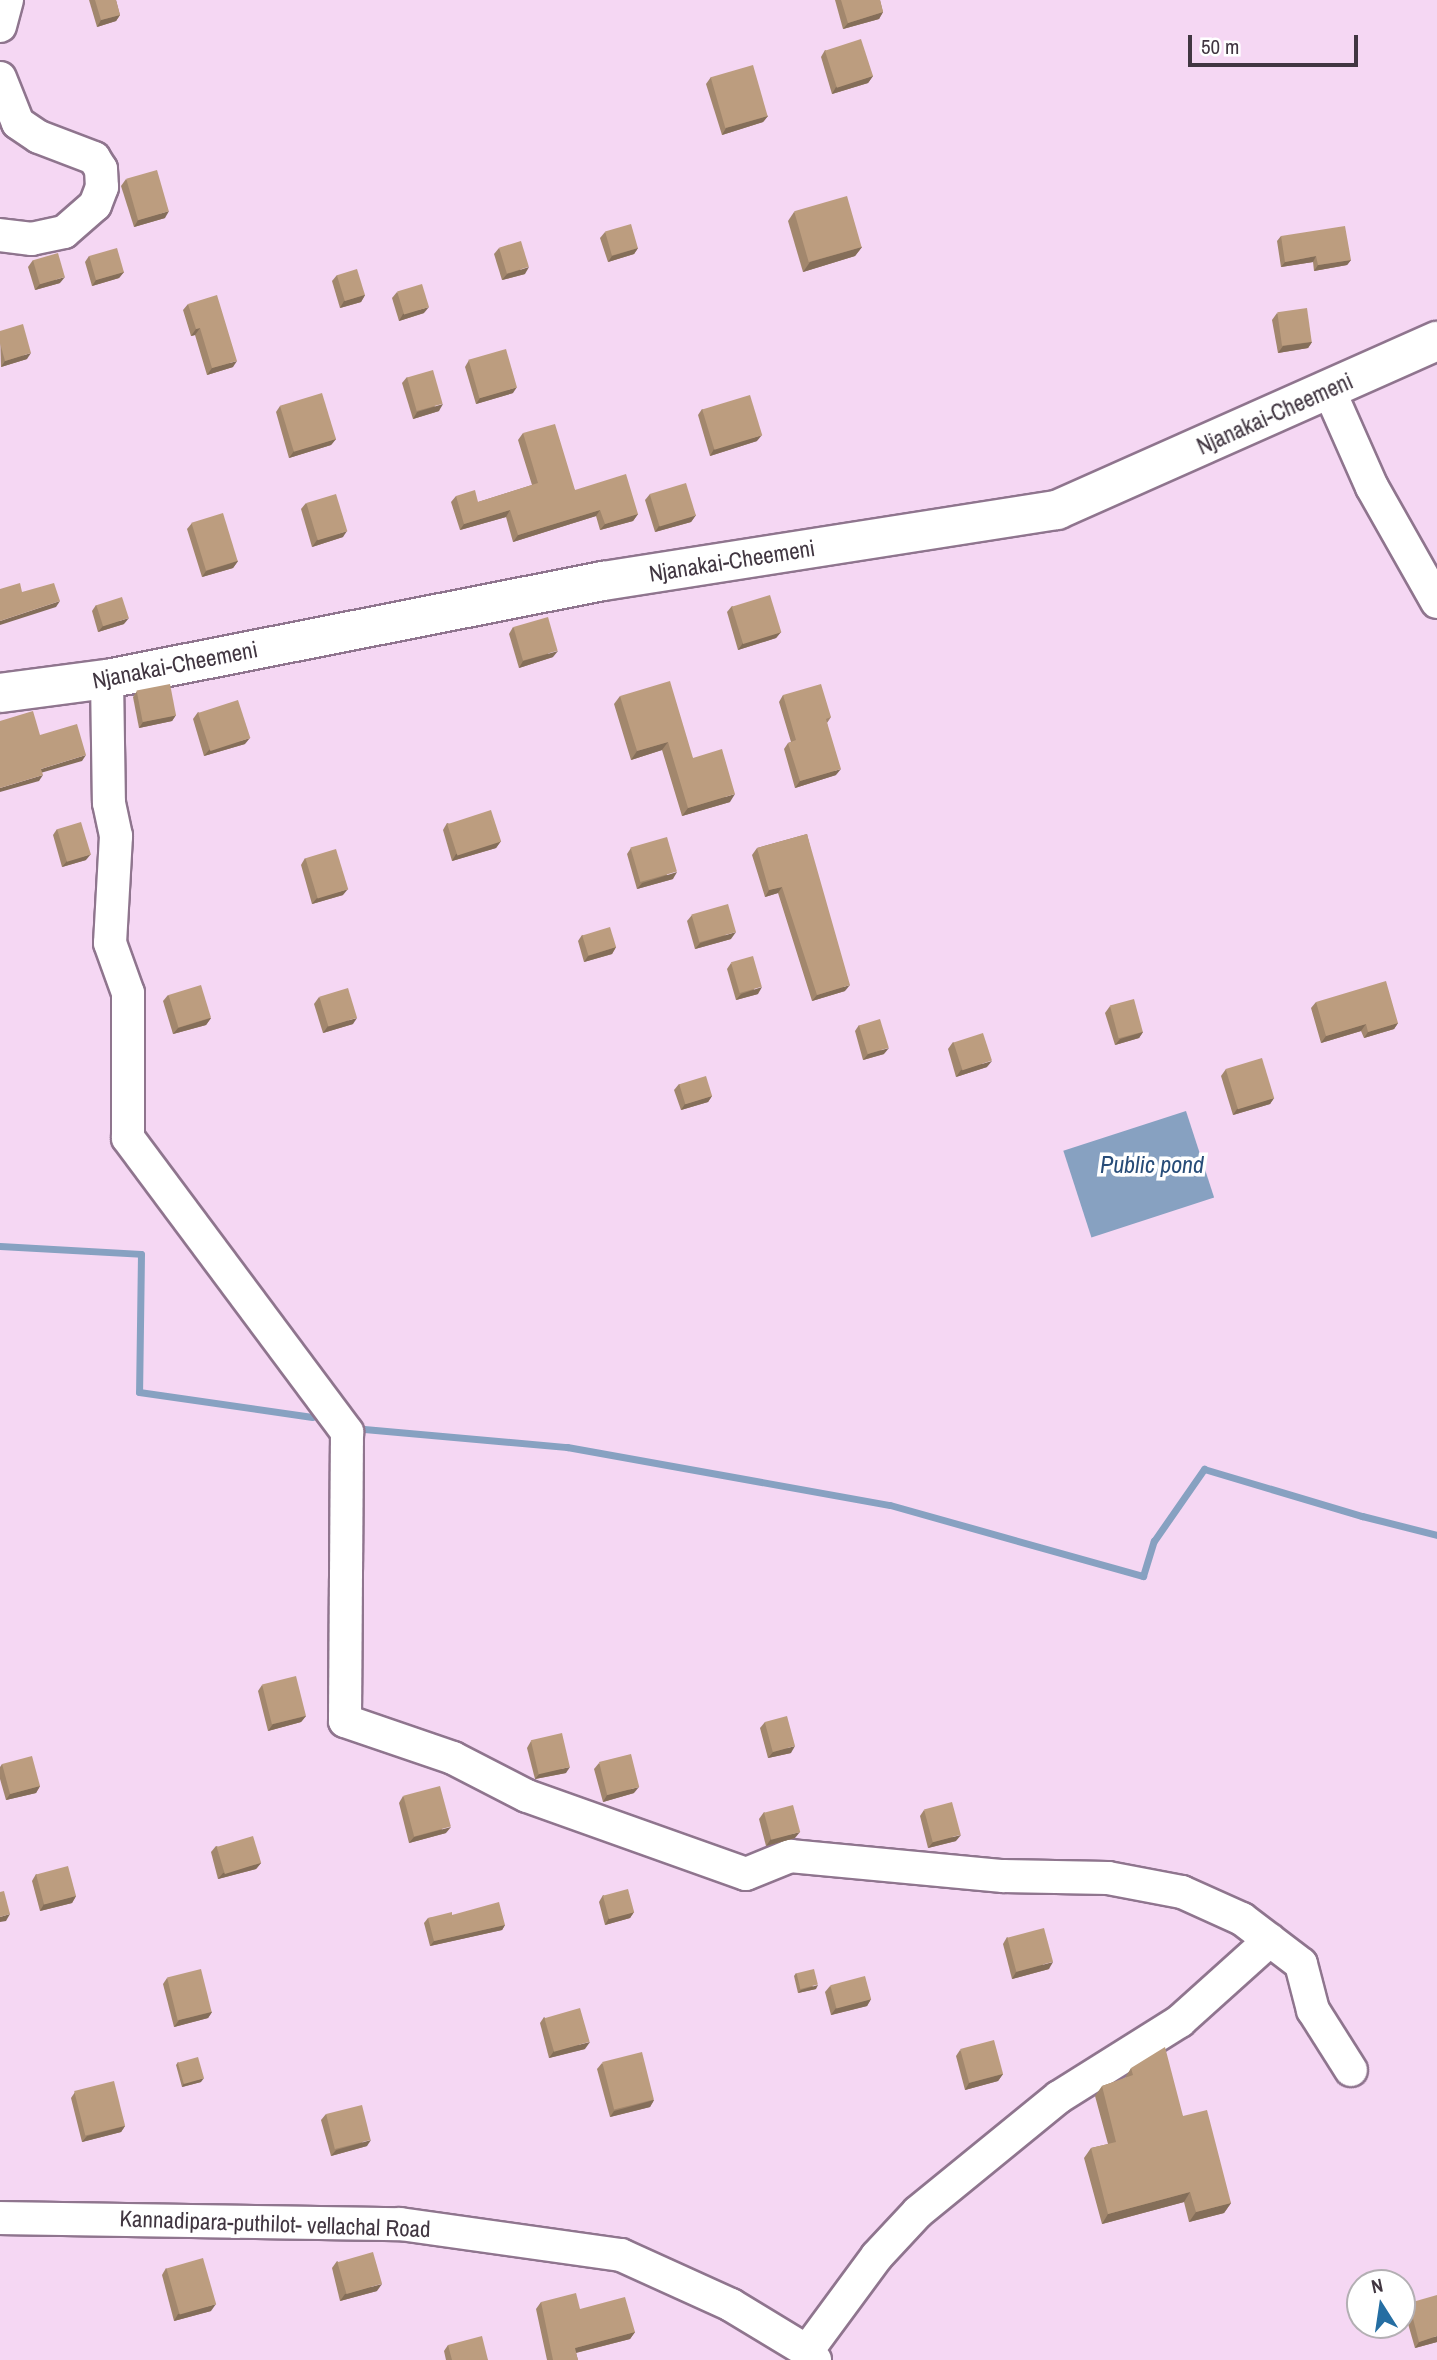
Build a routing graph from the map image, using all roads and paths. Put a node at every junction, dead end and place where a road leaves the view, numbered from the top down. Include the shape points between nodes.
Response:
1 (7, 0) edge
2 (0, 26) edge
3 (0, 78) edge
4 (0, 235) edge
5 (1437, 341) edge
6 (1329, 390) junction
7 (1437, 602) edge
8 (107, 679) junction
9 (0, 693) edge
10 (1270, 1940) junction
11 (1351, 2070) dead end
12 (0, 2218) edge
13 (811, 2355) edge

1 - 2 street
3 - 4 street via 18,123 39,137 94,158 102,169 102,187 95,205 64,232 32,239
5 - 6 main road, Njanakai-Cheemeni
6 - 7 street via 1372,487
6 - 8 main road, Njanakai-Cheemeni via 1057,510 603,581
8 - 9 main road, Njanakai-Cheemeni
8 - 10 street via 109,803 116,836 110,943 128,993 128,1138 347,1432 345,1721 453,1758 527,1796 746,1874 790,1856 1003,1876 1108,1878 1182,1892 1242,1919
10 - 11 street via 1301,1964 1313,2010
10 - 13 street via 1180,2021 1059,2097 918,2213 877,2256
12 - 13 street, Kannadipara-puthilot- vellachal Road via 400,2224 621,2255 732,2305

